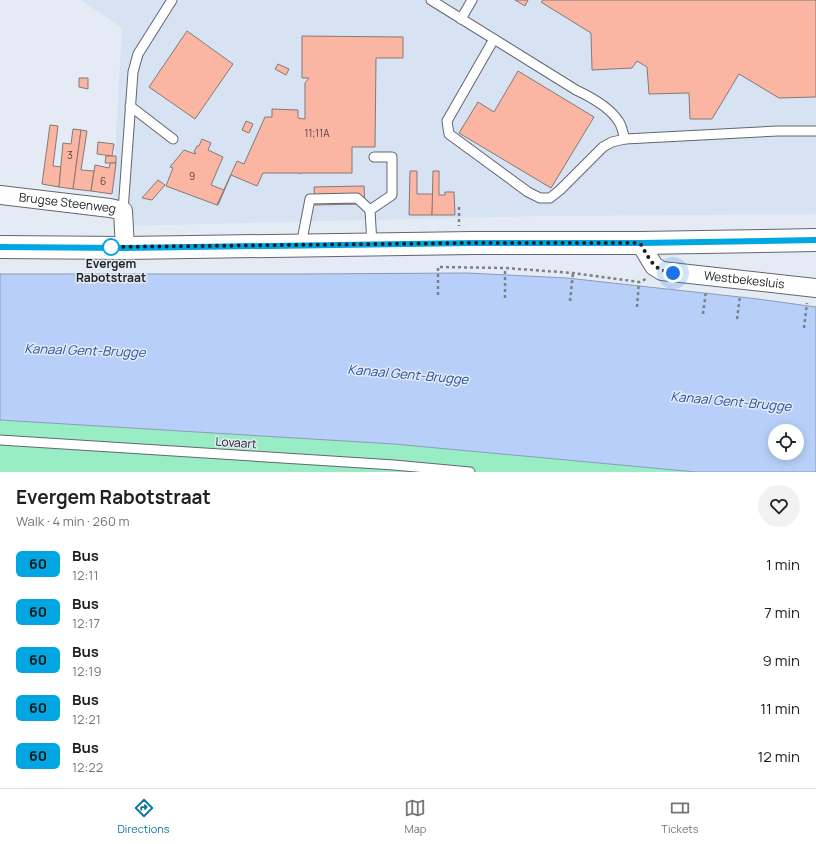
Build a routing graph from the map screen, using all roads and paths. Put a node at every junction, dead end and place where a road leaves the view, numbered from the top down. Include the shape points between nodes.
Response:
1 (172, 0) edge
2 (431, 0) edge
3 (472, 0) edge
4 (461, 19) junction
5 (494, 39) junction
6 (130, 106) junction
7 (816, 131) edge
8 (173, 139) dead end
9 (625, 140) junction
10 (374, 157) dead end
11 (0, 195) edge
12 (370, 210) junction
13 (122, 211) junction
14 (816, 240) edge
15 (640, 243) junction
16 (372, 244) junction
17 (301, 245) junction
18 (0, 247) edge
19 (125, 248) junction
20 (505, 268) junction
21 (662, 271) junction
22 (573, 273) junction
23 (639, 282) junction
24 (706, 287) dead end
25 (741, 291) dead end
26 (812, 294) edge
27 (438, 295) dead end
28 (505, 298) dead end
29 (570, 301) dead end
30 (638, 307) dead end
31 (703, 314) dead end
32 (737, 319) dead end
33 (804, 328) dead end
34 (0, 440) edge
35 (470, 472) edge

1 - 6 lane via 138,54 133,72
2 - 4 lane
3 - 4 lane
4 - 5 lane
5 - 9 lane via 609,110 619,122
5 - 9 lane via 447,120 449,134 540,198 550,198 560,190 603,147 612,142
6 - 8 lane
6 - 13 lane
7 - 9 lane
10 - 12 lane via 392,157 392,195
11 - 13 street, Brugse Steenweg
12 - 16 lane
12 - 17 lane via 357,198 310,199
13 - 19 street, Brugse Steenweg
14 - 15 main road
15 - 16 main road
15 - 21 street via 654,266
16 - 17 main road
17 - 19 main road
18 - 19 main road
20 - 22 path
20 - 27 path via 438,267
20 - 28 path
21 - 23 path
21 - 26 street, Westbekesluis
22 - 23 path
22 - 29 path
23 - 30 path
24 - 31 path
25 - 32 path
26 - 33 path
34 - 35 lane, Lovaart

